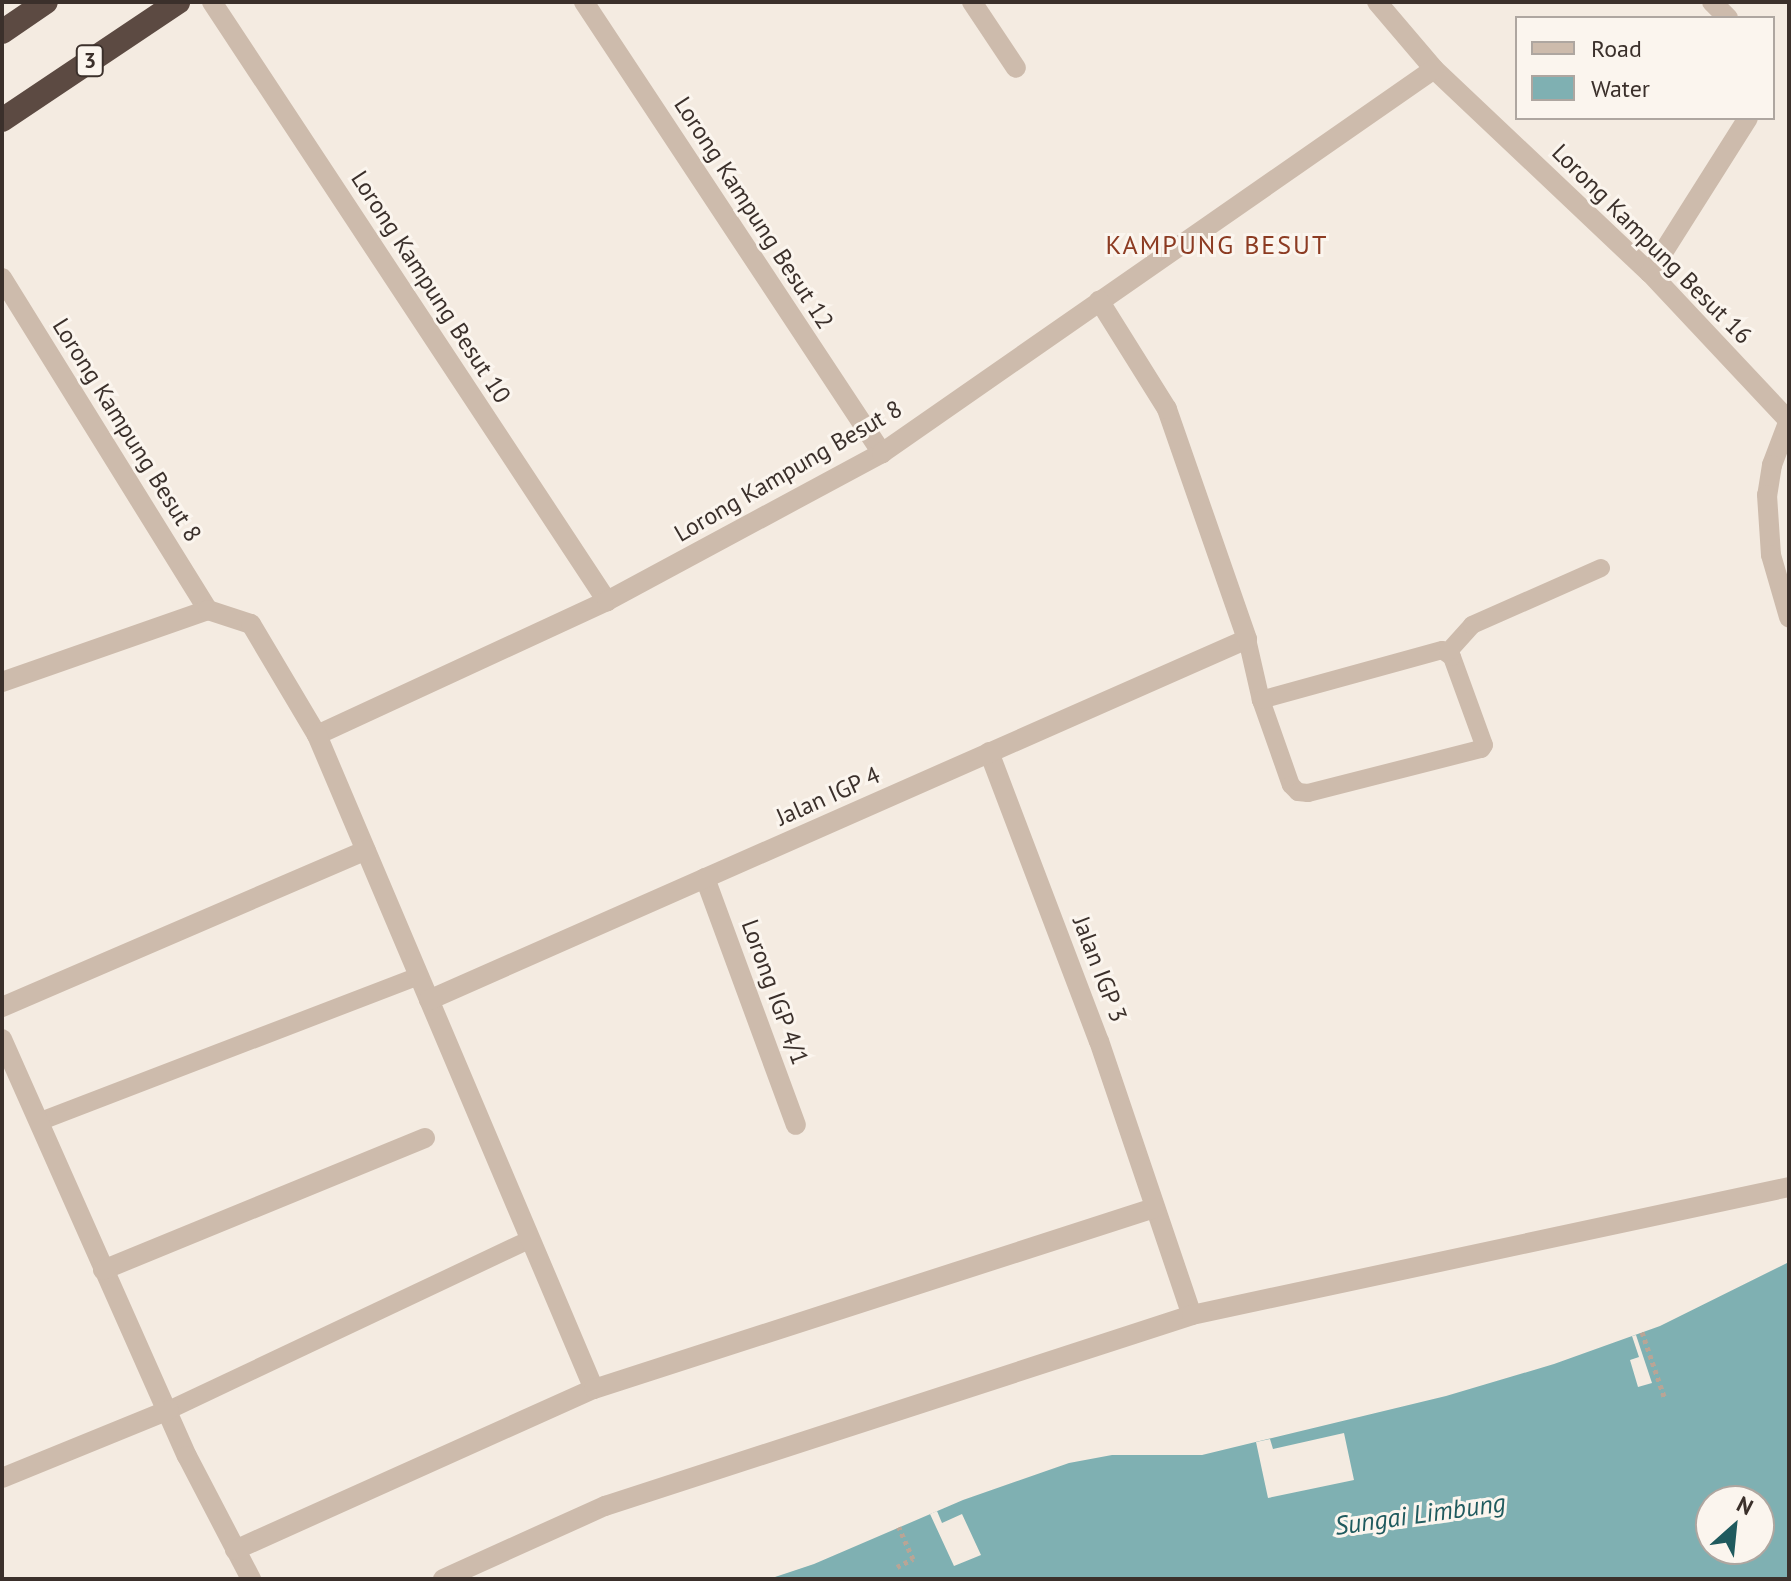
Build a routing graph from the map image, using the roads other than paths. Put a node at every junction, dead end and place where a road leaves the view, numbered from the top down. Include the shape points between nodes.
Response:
1 (46, 2) edge
2 (178, 2) edge
3 (212, 2) edge
4 (584, 2) edge
5 (972, 2) edge
6 (1377, 2) edge
7 (2, 32) edge
8 (1016, 68) dead end
9 (1434, 69) junction
10 (2, 120) edge
11 (1747, 120) edge
12 (1650, 273) junction
13 (2, 278) edge
14 (1099, 300) junction
15 (1789, 420) edge
16 (882, 453) junction
17 (1601, 568) dead end
18 (607, 601) junction
19 (208, 610) junction
20 (1789, 617) edge
21 (1247, 639) junction
22 (1448, 652) junction
23 (2, 682) edge
24 (1261, 700) junction
25 (317, 735) junction
26 (989, 752) junction
27 (366, 850) junction
28 (705, 878) junction
29 (419, 976) junction
30 (429, 1000) junction
31 (2, 1007) edge
32 (2, 1039) edge
33 (41, 1121) junction
34 (796, 1125) dead end
35 (425, 1138) dead end
36 (1789, 1187) edge
37 (1154, 1208) junction
38 (531, 1239) junction
39 (103, 1270) junction
40 (1192, 1315) junction
41 (594, 1389) junction
42 (169, 1410) junction
43 (4, 1471) edge
44 (235, 1550) junction
45 (251, 1579) edge
46 (443, 1579) edge

1 - 7 highway
2 - 10 highway, 3
3 - 18 street, Lorong Kampung Besut 10
4 - 16 street, Lorong Kampung Besut 12
5 - 8 street
6 - 9 street, Lorong Kampung Besut 16
9 - 12 street, Lorong Kampung Besut 16
9 - 14 street, Lorong Kampung Besut 8
11 - 12 street
12 - 15 street, Lorong Kampung Besut 16
13 - 19 street, Lorong Kampung Besut 8
14 - 16 street, Lorong Kampung Besut 8
14 - 21 street via 1167,409
15 - 20 street via 1767,495 1771,555
16 - 18 street, Lorong Kampung Besut 8
17 - 22 lane via 1472,625
18 - 25 street, Lorong Kampung Besut 8
19 - 23 street
19 - 25 street via 251,624
21 - 24 lane
21 - 26 street, Jalan IGP 4
22 - 24 lane
22 - 24 lane via 1484,737 1481,749 1298,792
25 - 27 street
26 - 28 street, Jalan IGP 4
26 - 37 street, Jalan IGP 3 via 1099,1041
27 - 29 street
27 - 31 street
28 - 30 street, Jalan IGP 4
28 - 34 street, Lorong IGP 4/1
29 - 30 street
29 - 33 lane
30 - 38 street
32 - 33 street
33 - 39 street
35 - 39 street
36 - 40 street
37 - 40 street, Jalan IGP 3
37 - 41 street
38 - 41 street
38 - 42 lane
39 - 42 street
40 - 46 street via 605,1506
41 - 44 street
42 - 43 street
42 - 44 street
44 - 45 street

